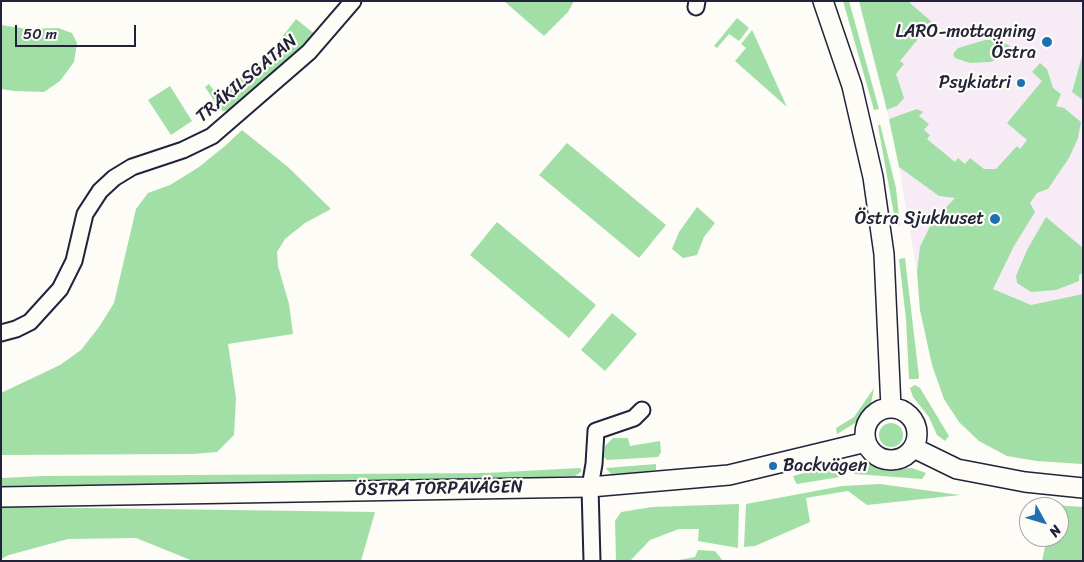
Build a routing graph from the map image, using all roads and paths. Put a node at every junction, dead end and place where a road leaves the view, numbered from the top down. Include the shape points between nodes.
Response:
1 (354, 1) edge
2 (823, 1) edge
3 (1, 333) edge
4 (891, 408) junction
5 (642, 410) dead end
6 (866, 442) junction
7 (914, 448) junction
8 (590, 487) junction
9 (1083, 488) edge
10 (4, 497) edge
11 (592, 561) edge

1 - 3 street, TRÄKILSGATAN via 309,52 212,136 183,150 132,167 114,178 85,214 74,261 60,289 30,322
2 - 4 street via 852,86 873,177 885,271
4 - 6 street via 872,416 866,428
4 - 7 street via 907,413 914,421 918,438
5 - 8 street via 634,418 596,431
6 - 7 street via 876,456 888,460 900,459
6 - 8 street, ÖSTRA TORPAVÄGEN via 729,475
7 - 9 street via 957,470
8 - 10 street, ÖSTRA TORPAVÄGEN
8 - 11 street

